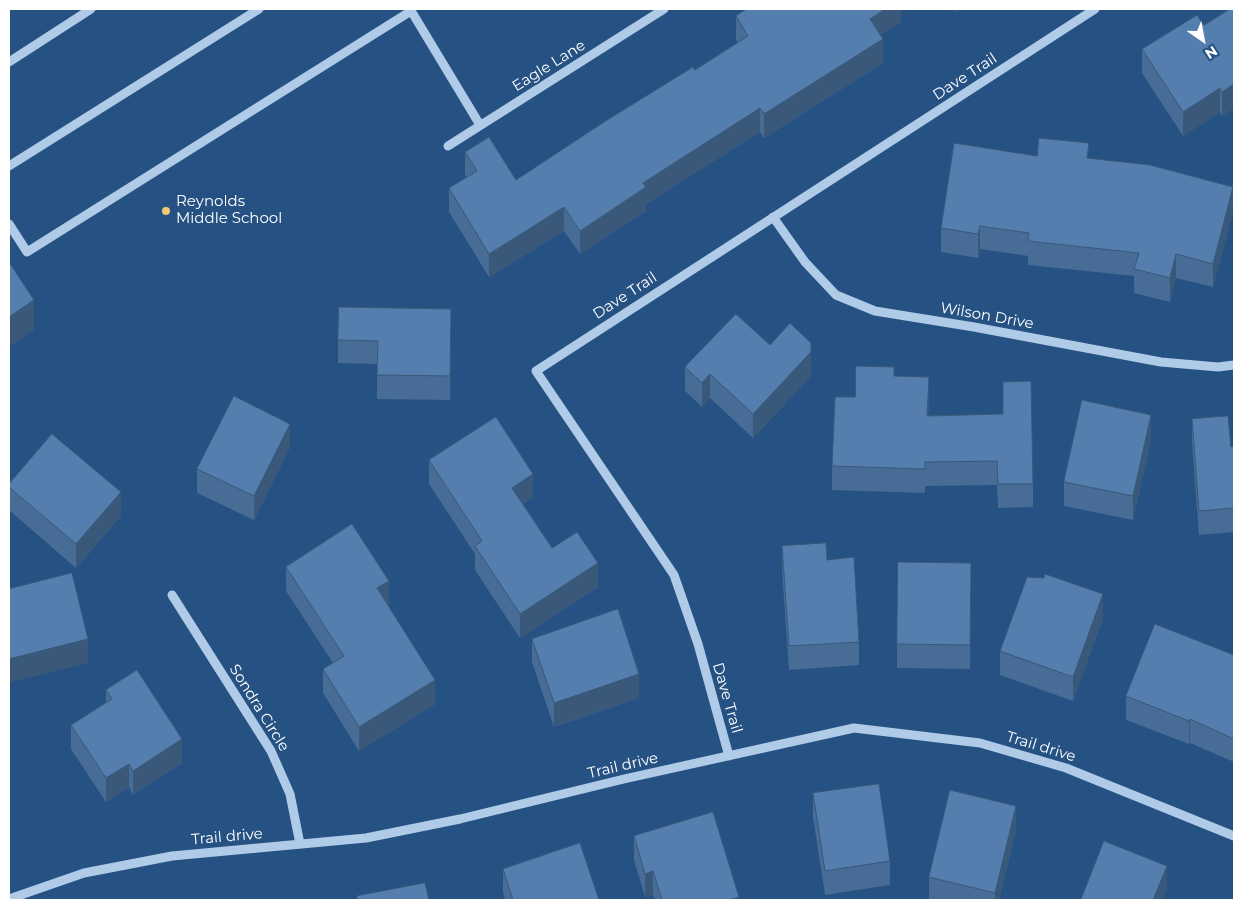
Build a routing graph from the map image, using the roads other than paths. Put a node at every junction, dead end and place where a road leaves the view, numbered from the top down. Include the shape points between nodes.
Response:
1 (91, 9) edge
2 (259, 9) edge
3 (664, 9) edge
4 (1095, 9) edge
5 (410, 10) edge
6 (9, 62) edge
7 (480, 125) junction
8 (448, 146) dead end
9 (9, 166) edge
10 (773, 217) junction
11 (9, 224) edge
12 (1234, 365) edge
13 (172, 595) dead end
14 (729, 756) junction
15 (1234, 836) edge
16 (300, 844) junction
17 (9, 899) edge

1 - 6 street
2 - 9 street
3 - 7 street, Eagle Lane
4 - 10 street, Dave Trail
5 - 7 street
5 - 11 street via 27,252
7 - 8 street, Eagle Lane
10 - 12 street, Wilson Drive via 805,262 836,295 875,311 1160,362 1218,367
10 - 14 street, Dave Trail via 536,371 674,575 698,644
13 - 16 street, Sondra Circle via 272,751 290,794
14 - 15 street, Trail drive via 854,728 980,743 1066,768
14 - 16 street, Trail drive via 460,819 375,836
16 - 17 street, Trail drive via 172,856 84,873

